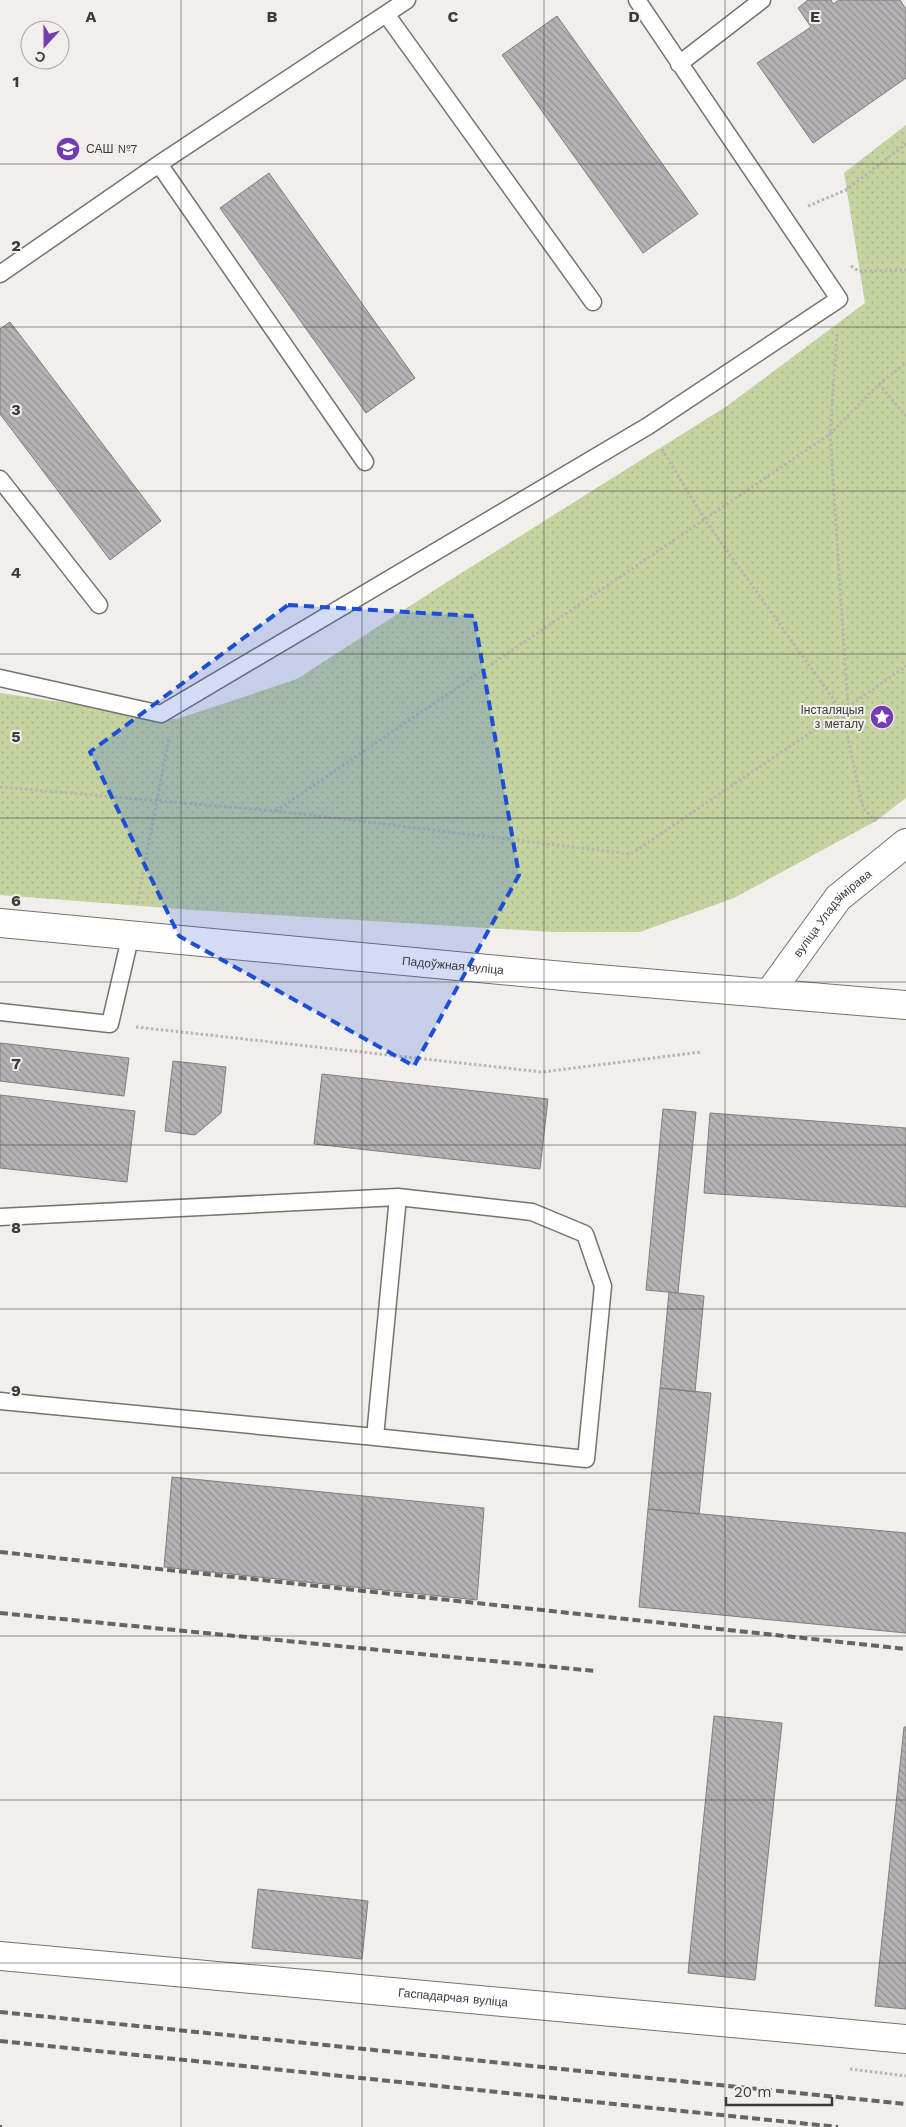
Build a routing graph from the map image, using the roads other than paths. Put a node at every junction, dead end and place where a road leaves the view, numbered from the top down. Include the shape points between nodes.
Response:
1 (407, 0) edge
2 (637, 0) edge
3 (762, 0) edge
4 (386, 14) junction
5 (679, 64) junction
6 (158, 164) junction
7 (0, 274) edge
8 (593, 302) dead end
9 (364, 462) dead end
10 (0, 479) edge
11 (99, 605) dead end
12 (0, 678) edge
13 (906, 843) edge
14 (0, 923) edge
15 (131, 934) junction
16 (770, 992) junction
17 (906, 1005) edge
18 (0, 1012) edge
19 (398, 1198) junction
20 (0, 1217) edge
21 (0, 1402) edge
22 (375, 1437) junction
23 (0, 1956) edge
24 (906, 2040) edge

1 - 4 lane
2 - 5 lane
3 - 5 lane
4 - 6 lane
4 - 8 lane
5 - 12 lane via 839,299 648,426 161,714
6 - 7 lane
6 - 9 lane
10 - 11 lane
13 - 16 main road, вуліца Уладзімірава via 838,898
14 - 15 main road, Падоўжная вуліца
15 - 16 main road, Падоўжная вуліца via 574,977
15 - 18 lane via 110,1024
16 - 17 main road, Падоўжная вуліца
19 - 20 lane
19 - 22 lane
19 - 22 lane via 532,1212 585,1234 603,1286 586,1459
21 - 22 lane
23 - 24 main road, Гаспадарчая вуліца

